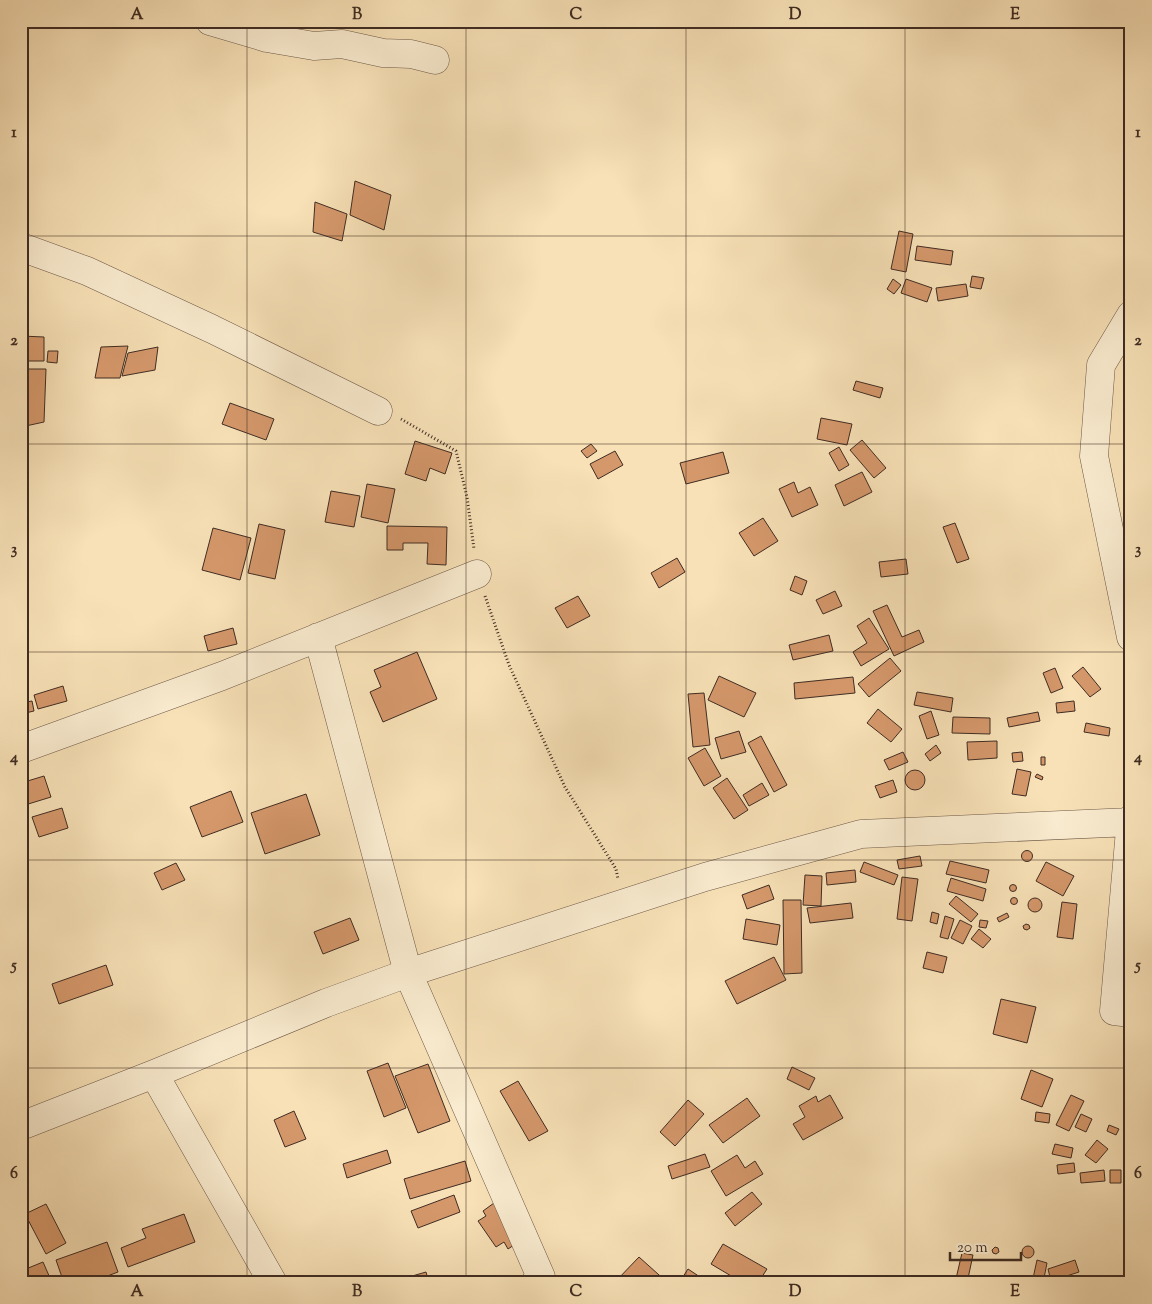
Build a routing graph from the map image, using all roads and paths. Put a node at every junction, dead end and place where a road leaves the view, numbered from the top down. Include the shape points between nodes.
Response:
1 (210, 21) edge
2 (435, 60) dead end
3 (21, 247) edge
4 (1131, 315) edge
5 (378, 411) joint
6 (477, 574) junction
7 (318, 637) junction
8 (1131, 637) edge
9 (21, 748) edge
10 (1130, 821) edge
11 (622, 904) junction
12 (408, 972) junction
13 (1131, 1013) edge
14 (154, 1074) junction
15 (21, 1126) edge
16 (273, 1283) edge
17 (535, 1283) edge

1 - 2 street via 286,42 314,46 342,44
3 - 5 street via 87,270
4 - 8 street via 1101,365 1094,456
5 - 6 path via 404,420 456,451 468,497
6 - 7 street
6 - 11 path via 509,665 565,787 616,869
7 - 9 street via 222,676
7 - 12 street
10 - 11 street via 861,834 705,877
10 - 13 street via 1114,1011
11 - 12 street
12 - 14 street
12 - 17 street via 541,1277
14 - 15 street
14 - 16 street

